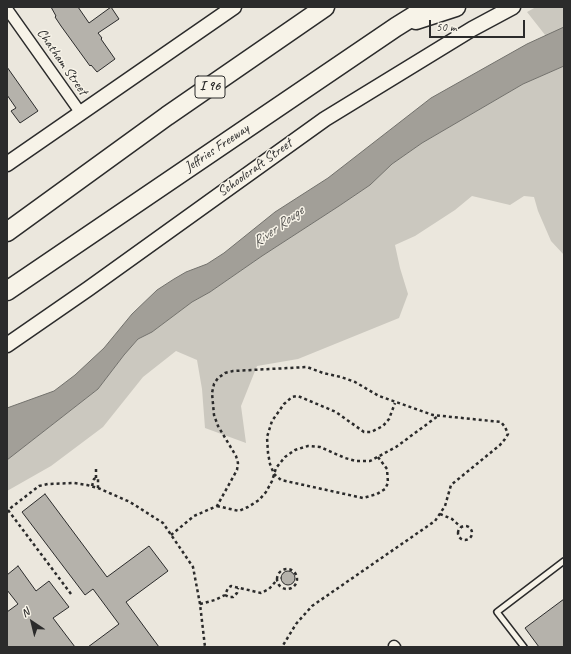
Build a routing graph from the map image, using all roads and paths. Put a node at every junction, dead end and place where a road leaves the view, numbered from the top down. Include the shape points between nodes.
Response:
1 (232, 7) edge
2 (325, 7) edge
3 (428, 7) edge
4 (456, 7) edge
5 (513, 7) edge
6 (7, 9) edge
7 (396, 27) junction
8 (80, 112) junction
9 (7, 164) edge
10 (7, 232) edge
11 (7, 291) edge
12 (7, 345) edge
13 (396, 403) junction
14 (438, 416) junction
15 (378, 458) junction
16 (96, 467) dead end
17 (274, 474) junction
18 (96, 478) junction
19 (92, 486) junction
20 (98, 488) junction
21 (217, 506) junction
22 (440, 514) junction
23 (461, 527) junction
24 (171, 535) junction
25 (564, 561) edge
26 (277, 580) junction
27 (238, 588) junction
28 (71, 594) dead end
29 (225, 595) junction
30 (200, 604) junction
31 (205, 647) edge
32 (282, 647) edge
33 (524, 647) edge

1 - 8 main road
2 - 10 highway, I 96 via 167,116
3 - 7 highway, Jeffries Freeway
4 - 7 highway
5 - 12 main road, Schoolcraft Street via 324,119
6 - 8 street, Chatham Street
7 - 11 highway, Jeffries Freeway
8 - 9 main road
13 - 14 path
13 - 17 path via 383,426 372,432 364,432 336,412 298,396 292,397 272,421 267,437 270,464
13 - 21 path via 355,382 307,367 225,373 214,384 214,415 238,463 232,482
14 - 15 path
14 - 22 path via 501,422 508,434 500,445 452,485
15 - 17 path via 356,461 320,447 308,446 295,450 285,457
15 - 17 path via 387,469 388,484 385,489 370,497 363,498 286,482
16 - 18 path
17 - 21 path via 266,492 248,507 239,511
18 - 19 path
18 - 20 path
19 - 20 path
19 - 28 path via 74,483 39,486 8,510
20 - 24 path via 154,516 163,523
21 - 24 path via 194,516
22 - 23 path
22 - 32 path via 435,521 410,539 312,606 296,624
23 - 23 path via 470,529 472,533 468,539 464,540 459,536
24 - 30 path via 193,567
25 - 33 lane via 497,612
26 - 26 path via 279,573 284,569 296,574 293,586 287,588 281,586
26 - 27 path via 261,593
27 - 29 path via 228,588
27 - 29 path via 233,597
29 - 30 path
30 - 31 path

